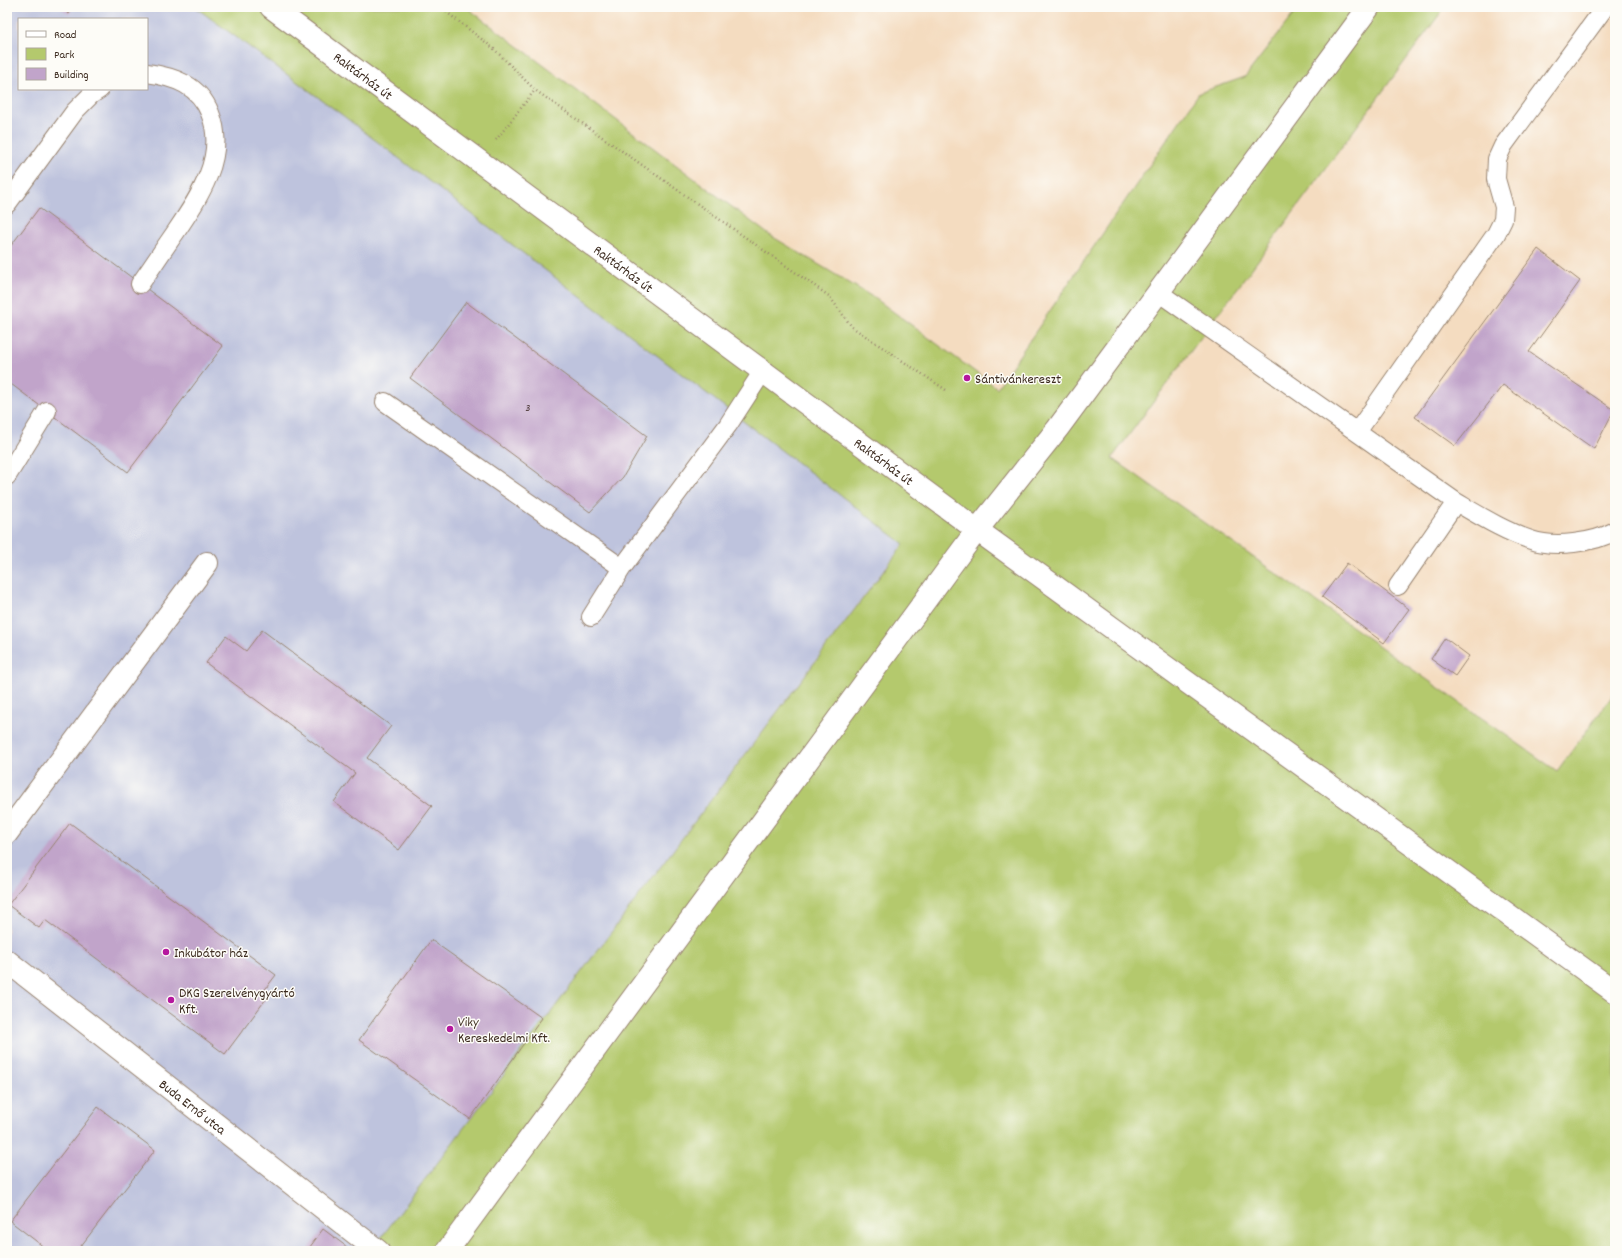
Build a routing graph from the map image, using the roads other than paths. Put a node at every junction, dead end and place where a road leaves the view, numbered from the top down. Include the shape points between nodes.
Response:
1 (271, 7) edge
2 (1369, 7) edge
3 (1605, 7) edge
4 (148, 73) edge
5 (98, 90) edge
6 (7, 204) edge
7 (140, 284) dead end
8 (1158, 292) junction
9 (763, 371) junction
10 (385, 402) dead end
11 (48, 411) dead end
12 (1357, 432) junction
13 (7, 476) edge
14 (1456, 502) junction
15 (977, 530) junction
16 (1615, 531) edge
17 (207, 563) dead end
18 (622, 568) junction
19 (1398, 586) dead end
20 (591, 617) dead end
21 (7, 833) edge
22 (7, 961) edge
23 (1615, 992) edge
24 (378, 1251) edge
25 (448, 1251) edge

1 - 9 street, Raktárház út
2 - 8 street
3 - 12 lane via 1503,146 1497,159 1496,179 1504,207 1503,220 1496,234
4 - 7 lane via 166,76 194,89 207,104 216,134 210,172 198,199
5 - 6 lane via 75,111
8 - 12 lane
8 - 15 street via 1058,428
9 - 15 street, Raktárház út
9 - 18 lane via 728,425
10 - 18 lane
11 - 13 lane
12 - 14 lane
14 - 16 lane via 1498,526 1532,541 1558,544 1585,542 1605,537
14 - 19 lane
15 - 23 street, Raktárház út
15 - 25 street
17 - 21 street
18 - 20 lane
22 - 24 street, Buda Ernő utca

